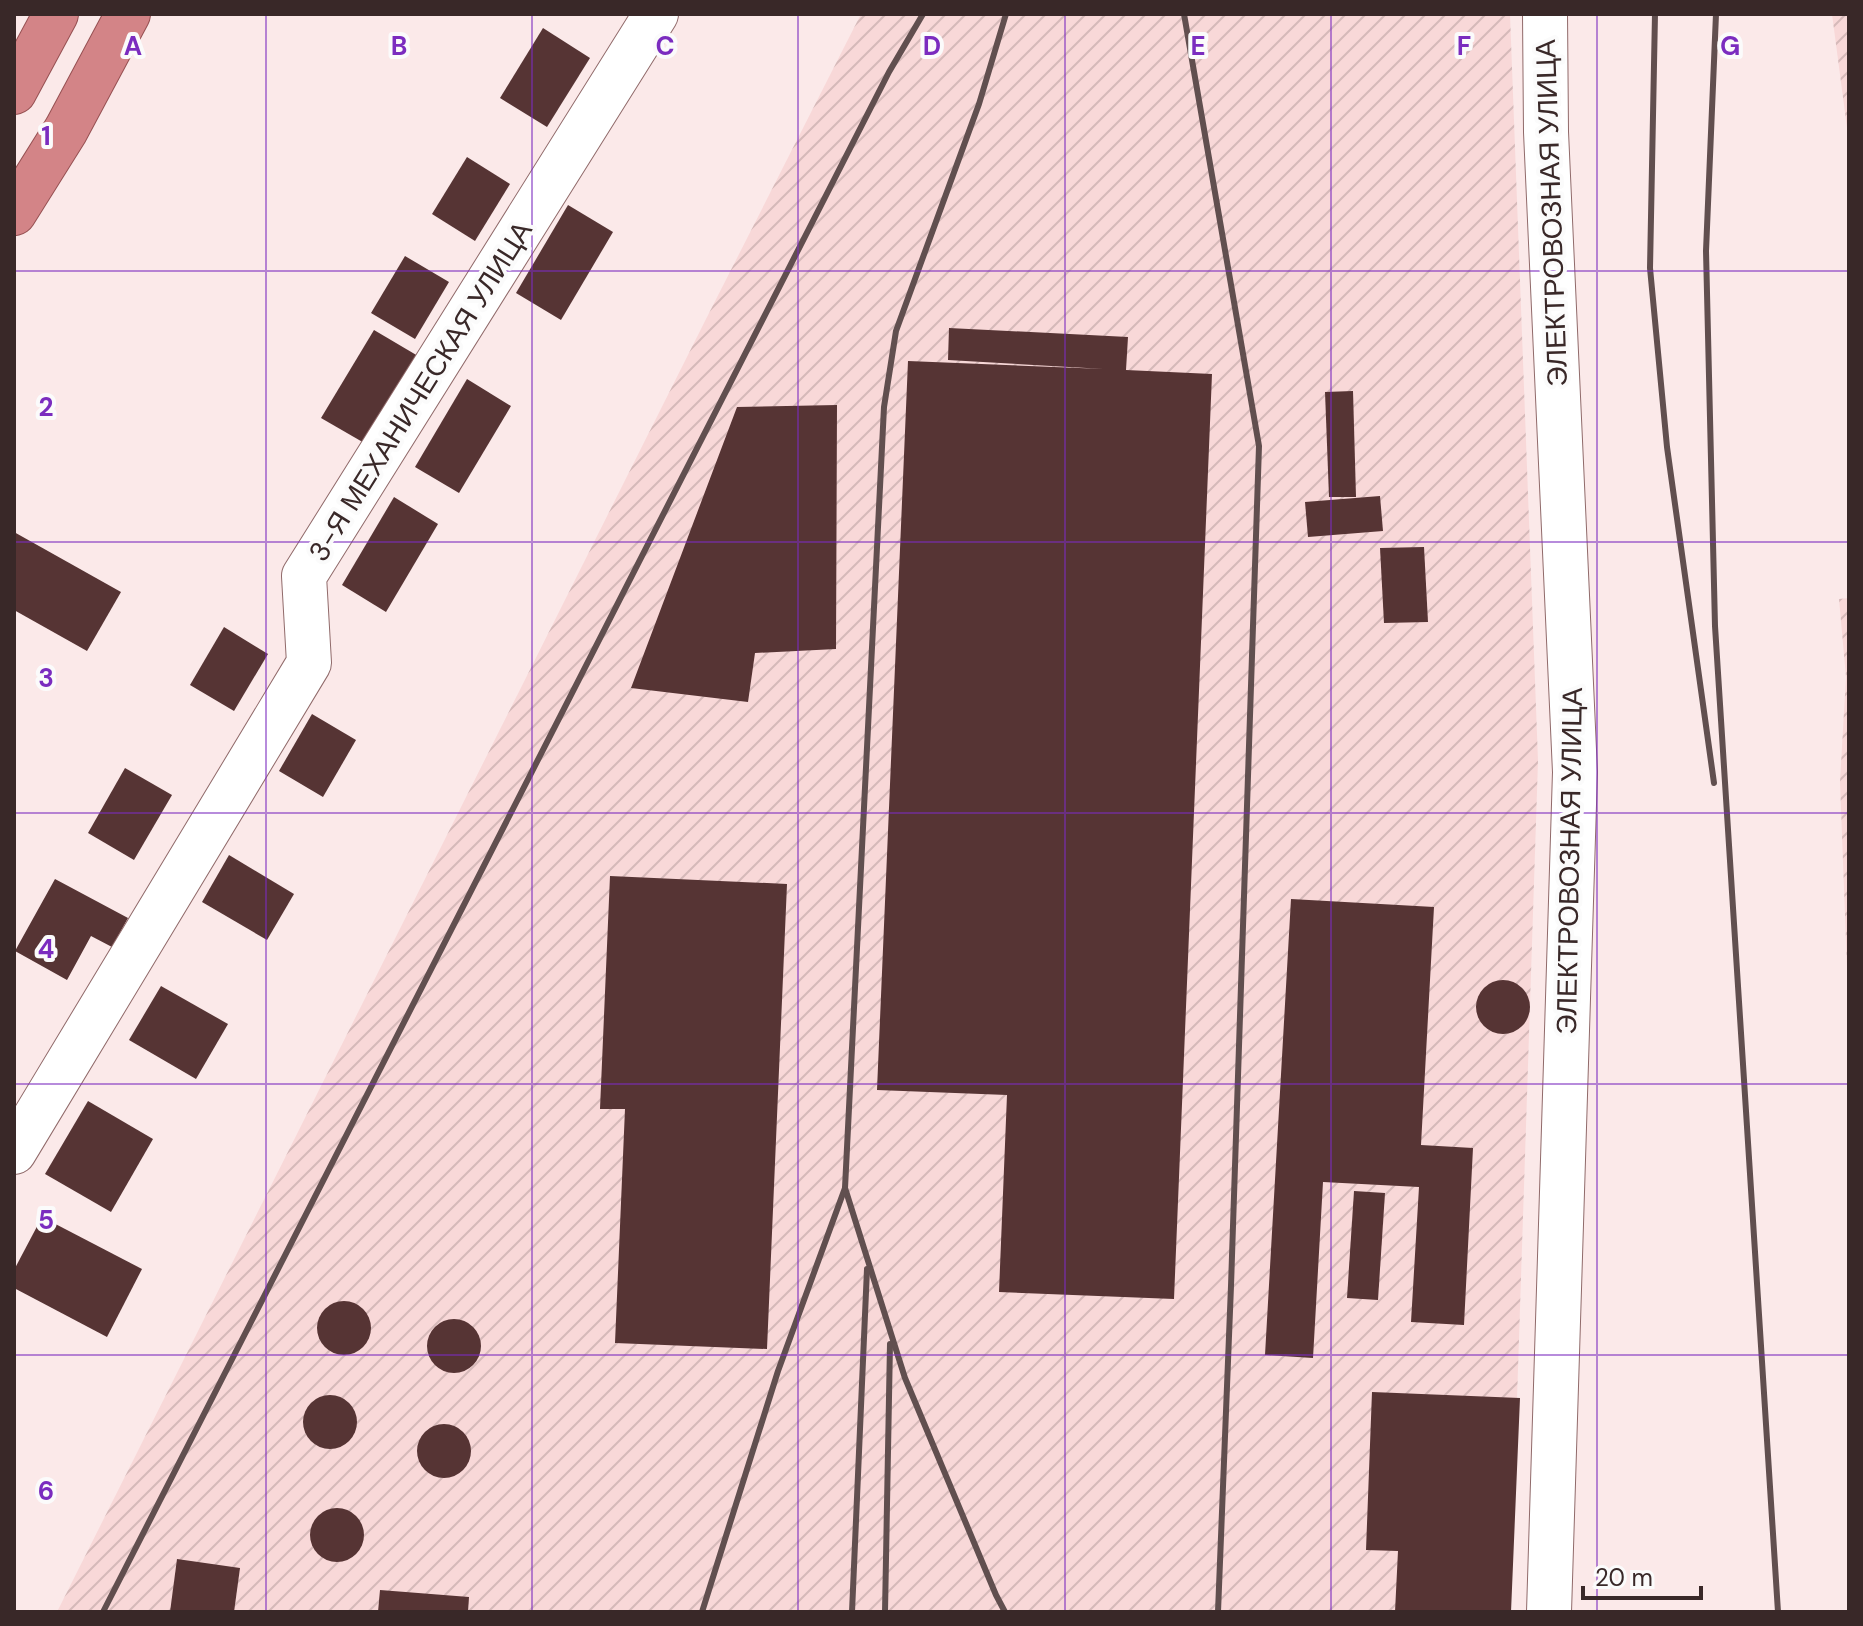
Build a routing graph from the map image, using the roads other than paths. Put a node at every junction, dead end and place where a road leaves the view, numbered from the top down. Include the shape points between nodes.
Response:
1 (56, 14) edge
2 (128, 14) edge
3 (656, 14) edge
4 (1545, 14) edge
5 (14, 92) edge
6 (14, 213) edge
7 (14, 1152) edge
8 (1549, 1612) edge

1 - 5 highway
2 - 6 highway
3 - 7 street, 3-Я МЕХАНИЧЕСКАЯ УЛИЦА via 304,576 309,663
4 - 8 street, ЭЛЕКТРОВОЗНАЯ УЛИЦА via 1575,772

